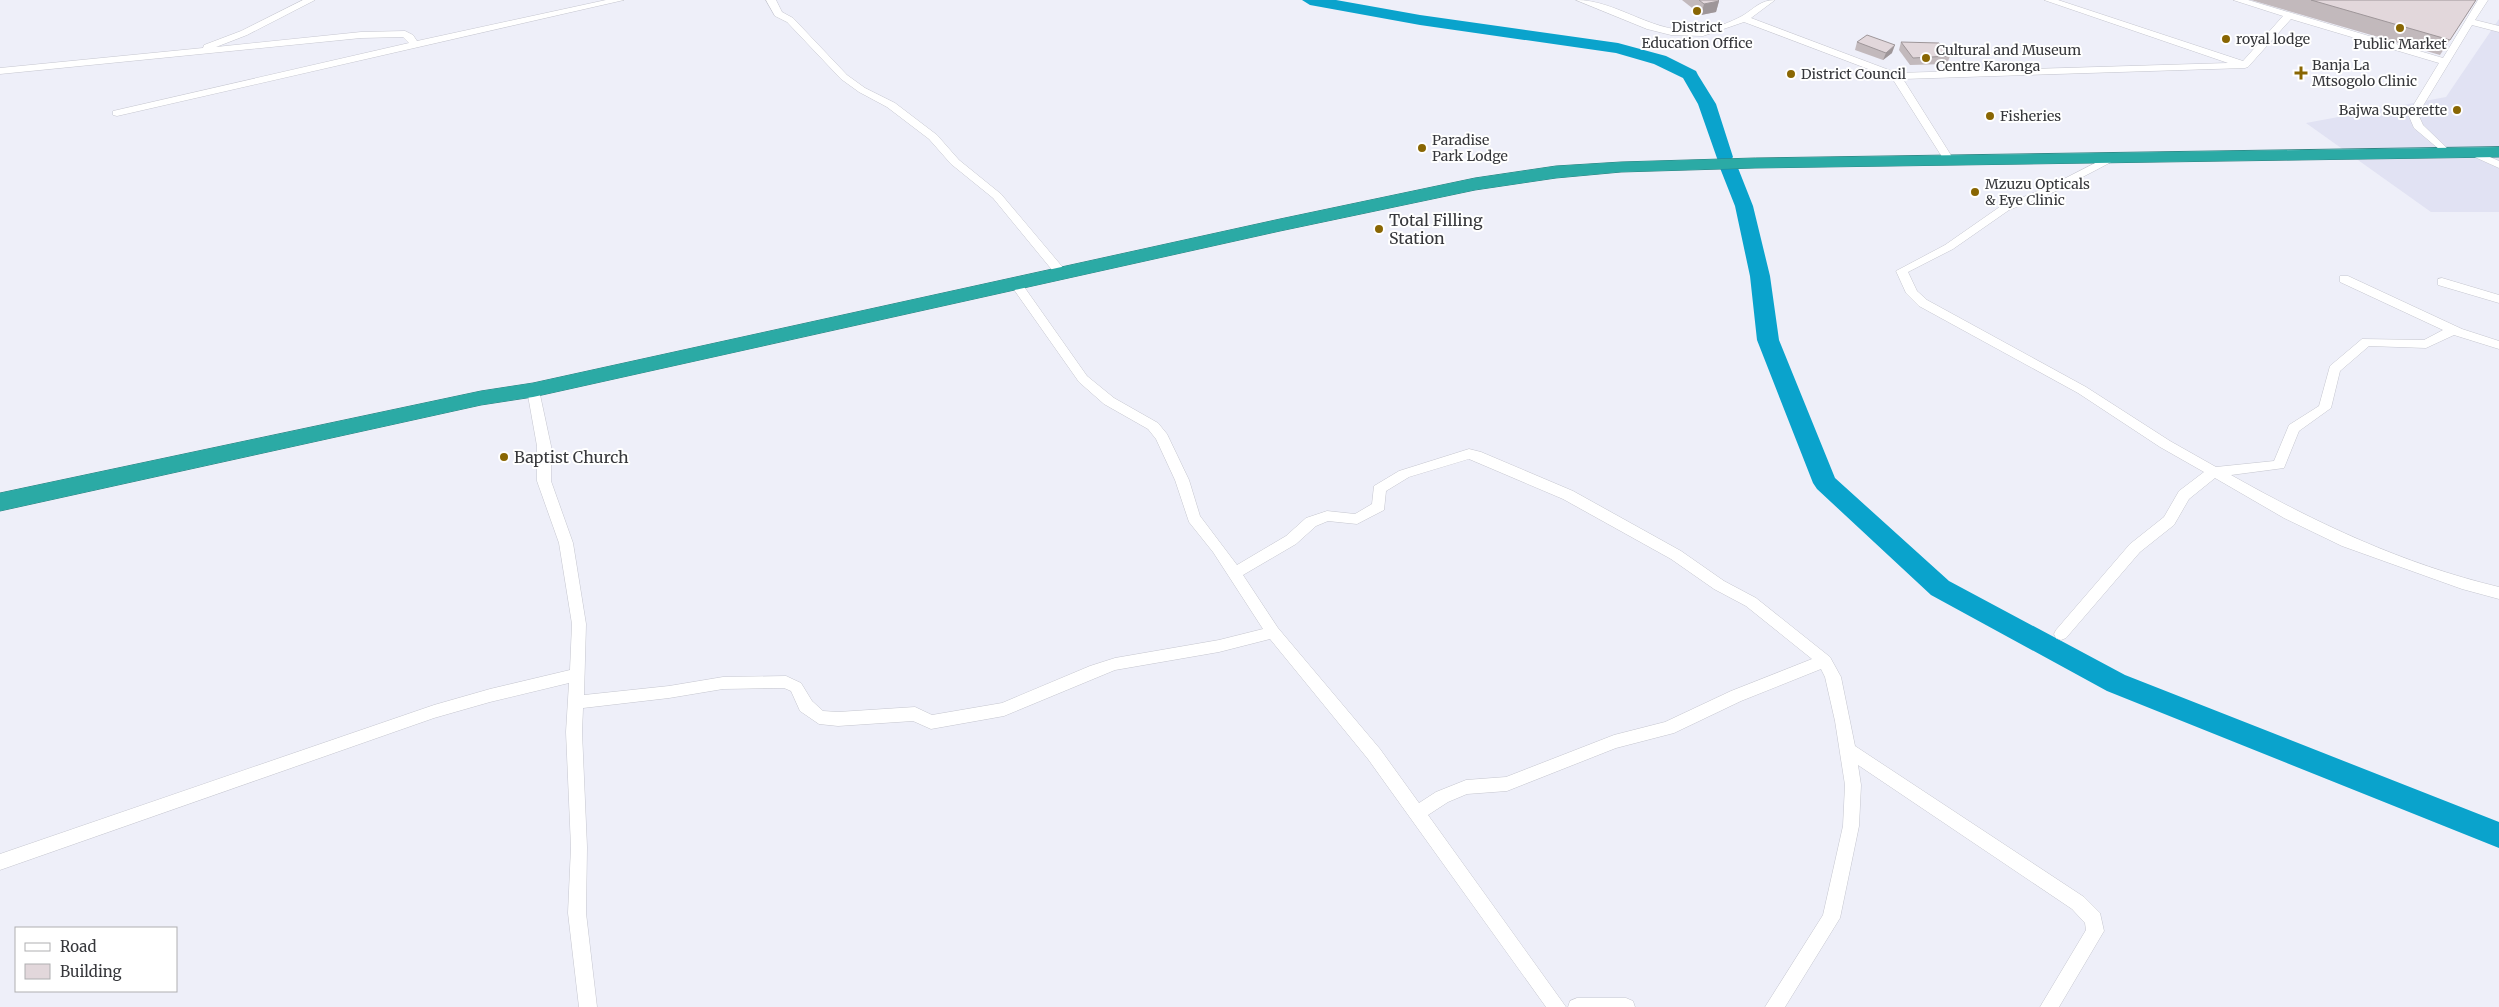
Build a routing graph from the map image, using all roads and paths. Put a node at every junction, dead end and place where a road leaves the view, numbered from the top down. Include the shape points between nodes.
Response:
1 (310, 0) edge
2 (619, 0) edge
3 (772, 0) edge
4 (1581, 0) edge
5 (1770, 0) edge
6 (2050, 0) edge
7 (2238, 0) edge
8 (2483, 0) edge
9 (2288, 16) junction
10 (1744, 19) junction
11 (2471, 22) junction
12 (2499, 29) edge
13 (416, 45) junction
14 (194, 52) junction
15 (2446, 62) junction
16 (2245, 65) junction
17 (0, 71) edge
18 (1896, 76) junction
19 (117, 113) dead end
20 (2446, 152) junction
21 (2472, 152) junction
22 (2499, 152) edge
23 (2114, 157) junction
24 (1949, 160) junction
25 (2499, 165) edge
26 (1061, 273) junction
27 (2344, 279) dead end
28 (2442, 282) dead end
29 (1016, 284) junction
30 (2499, 299) edge
31 (2453, 330) junction
32 (2499, 345) edge
33 (533, 390) junction
34 (2214, 472) junction
35 (0, 502) edge
36 (1235, 573) junction
37 (2499, 593) edge
38 (1273, 632) junction
39 (2061, 634) dead end
40 (1825, 661) junction
41 (578, 675) junction
42 (577, 702) junction
43 (1847, 748) junction
44 (1416, 813) junction
45 (0, 862) edge
46 (588, 1007) edge
47 (1557, 1007) edge
48 (1577, 1007) edge
49 (1626, 1007) edge
50 (1774, 1007) edge
51 (2049, 1007) edge

1 - 14 street via 244,34
2 - 13 street
3 - 26 street via 778,14 790,20 844,76 862,90 891,104 998,196
4 - 10 street via 1671,32 1702,33
5 - 10 street
6 - 16 street
7 - 9 street
8 - 11 street
9 - 15 street
9 - 16 street
10 - 18 street
11 - 12 street
11 - 15 street
13 - 14 street via 406,35 361,35
13 - 19 street
14 - 17 street
15 - 20 street via 2413,114 2418,126
16 - 18 street
18 - 24 street
20 - 21 highway
20 - 23 highway
21 - 22 highway
21 - 25 street
23 - 24 highway
23 - 34 street via 2005,208 1949,247 1901,273 1912,293 1923,303 2082,390 2164,444
24 - 26 highway via 1612,167 1556,172 1475,184
26 - 29 highway
27 - 31 street
28 - 30 street
29 - 33 highway
29 - 36 street via 1083,379 1108,401 1153,426 1162,437 1182,480 1194,518
31 - 32 street
31 - 34 street via 2426,344 2366,342 2334,369 2325,408 2294,428 2279,465
33 - 35 highway via 481,398
33 - 41 street via 544,446 544,481 566,543 579,624
34 - 37 street via 2347,542 2467,585
34 - 39 street via 2184,495 2169,521 2135,548
36 - 38 street
36 - 40 street via 1291,540 1311,522 1327,516 1358,519 1379,506 1379,489 1404,474 1469,454 1476,455 1568,495 1645,537 1751,602
38 - 42 street via 1219,646 1115,664 1004,709 931,722 915,714 838,719 819,717 806,706 796,687 786,682 723,683
38 - 44 street via 1374,754
40 - 43 street via 1833,676
40 - 44 street via 1736,696 1668,728 1614,742 1507,784 1466,787
41 - 42 street
41 - 45 street via 511,689 405,720
42 - 46 street via 574,732 579,847 577,914
43 - 50 street via 1853,785 1851,826 1831,918
43 - 51 street via 2078,903 2094,919 2095,931
44 - 47 street
48 - 49 street

